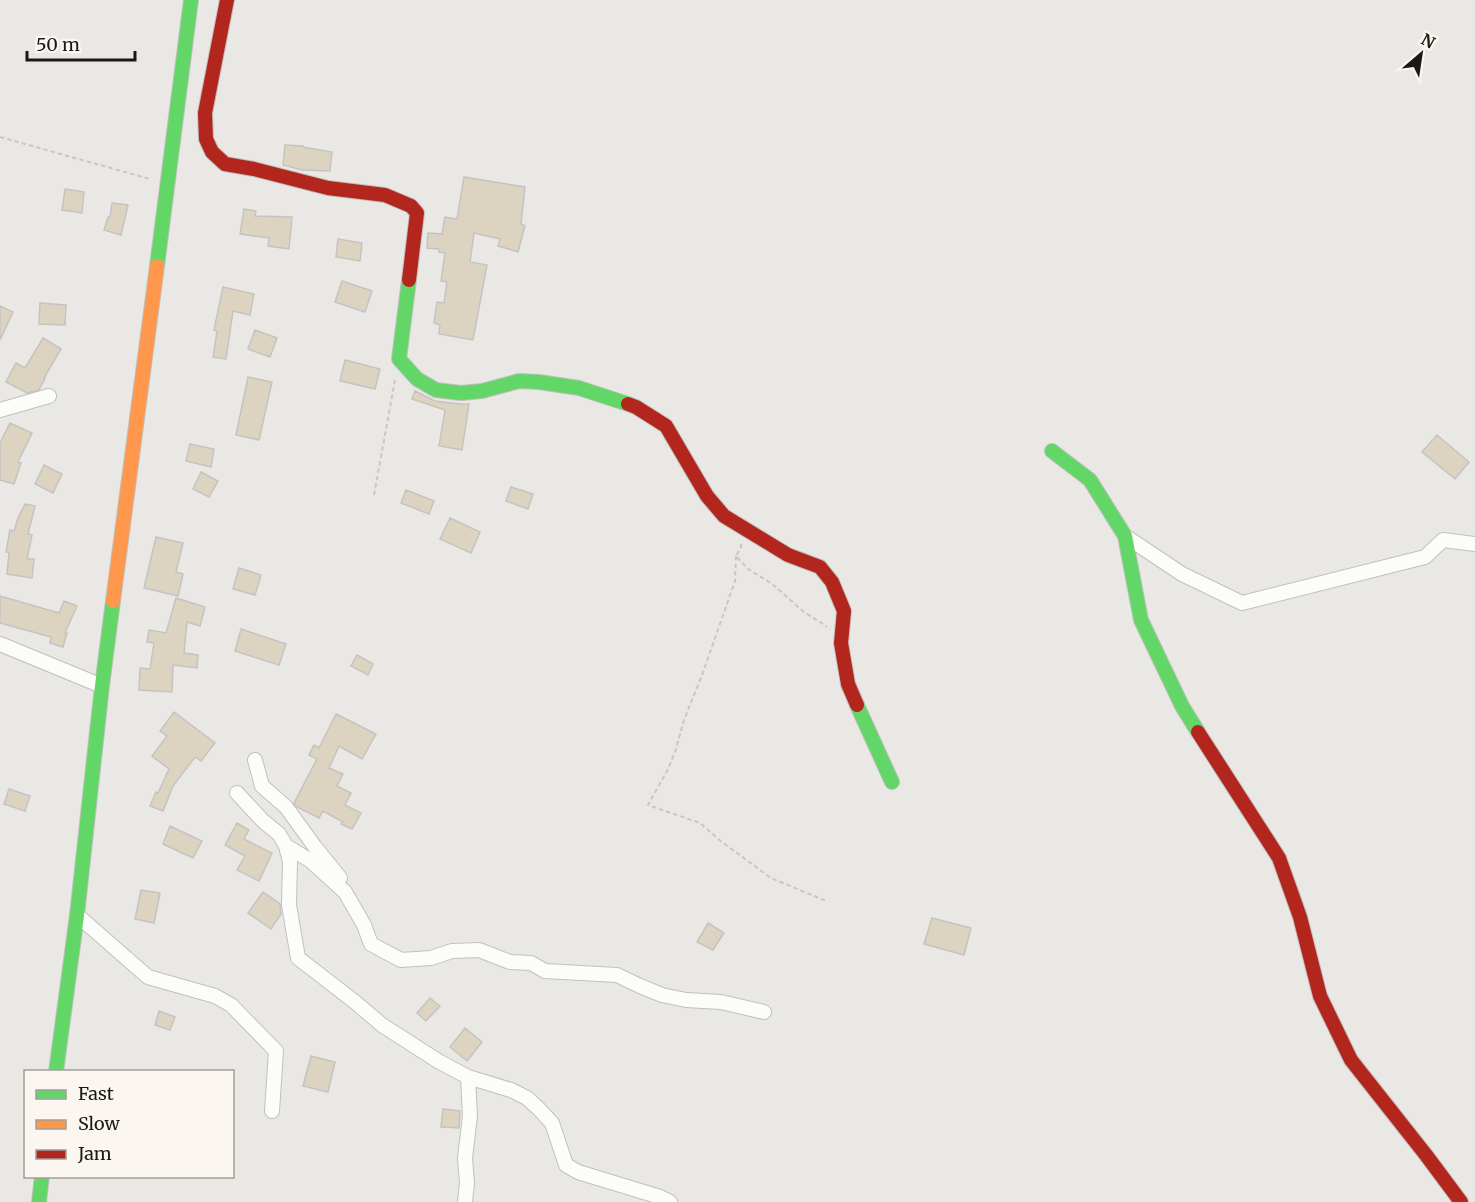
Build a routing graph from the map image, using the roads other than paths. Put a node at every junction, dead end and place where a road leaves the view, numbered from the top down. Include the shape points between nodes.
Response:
1 (191, 0) edge
2 (226, 0) edge
3 (50, 396) dead end
4 (0, 410) edge
5 (1052, 452) dead end
6 (1125, 536) junction
7 (1475, 544) edge
8 (0, 644) edge
9 (102, 686) junction
10 (255, 760) dead end
11 (892, 782) dead end
12 (237, 793) dead end
13 (286, 846) junction
14 (354, 908) junction
15 (77, 915) junction
16 (764, 1012) dead end
17 (56, 1070) edge
18 (468, 1077) junction
19 (272, 1111) dead end
20 (42, 1178) edge
21 (39, 1202) edge
22 (465, 1202) edge
23 (670, 1202) edge
24 (1461, 1202) edge

1 - 9 street
2 - 11 street via 205,113 206,139 212,152 225,164 328,188 385,195 411,206 417,213 399,359 417,379 436,390 461,393 519,381 539,382 579,388 636,407 666,426 707,496 724,516 771,546 820,567 832,582 844,611 841,643 848,684
3 - 4 street
5 - 6 street via 1090,480
6 - 7 street via 1182,574 1242,603 1425,557 1443,540
6 - 24 street via 1141,620 1182,706 1279,858 1300,917 1320,996 1351,1060
8 - 9 street
9 - 15 street
10 - 14 street via 262,786 286,807 337,875 352,888
12 - 13 street via 279,834
13 - 14 street via 311,861 345,892
13 - 18 street via 290,862 289,905 298,958 382,1025
14 - 16 street via 371,944 401,960 431,958 452,951 479,951 510,962 531,963 545,971 617,975 662,995
15 - 17 street
15 - 19 street via 148,977 215,996 231,1005 276,1051
18 - 22 street
18 - 23 street via 527,1098 552,1123 566,1165
20 - 21 street

